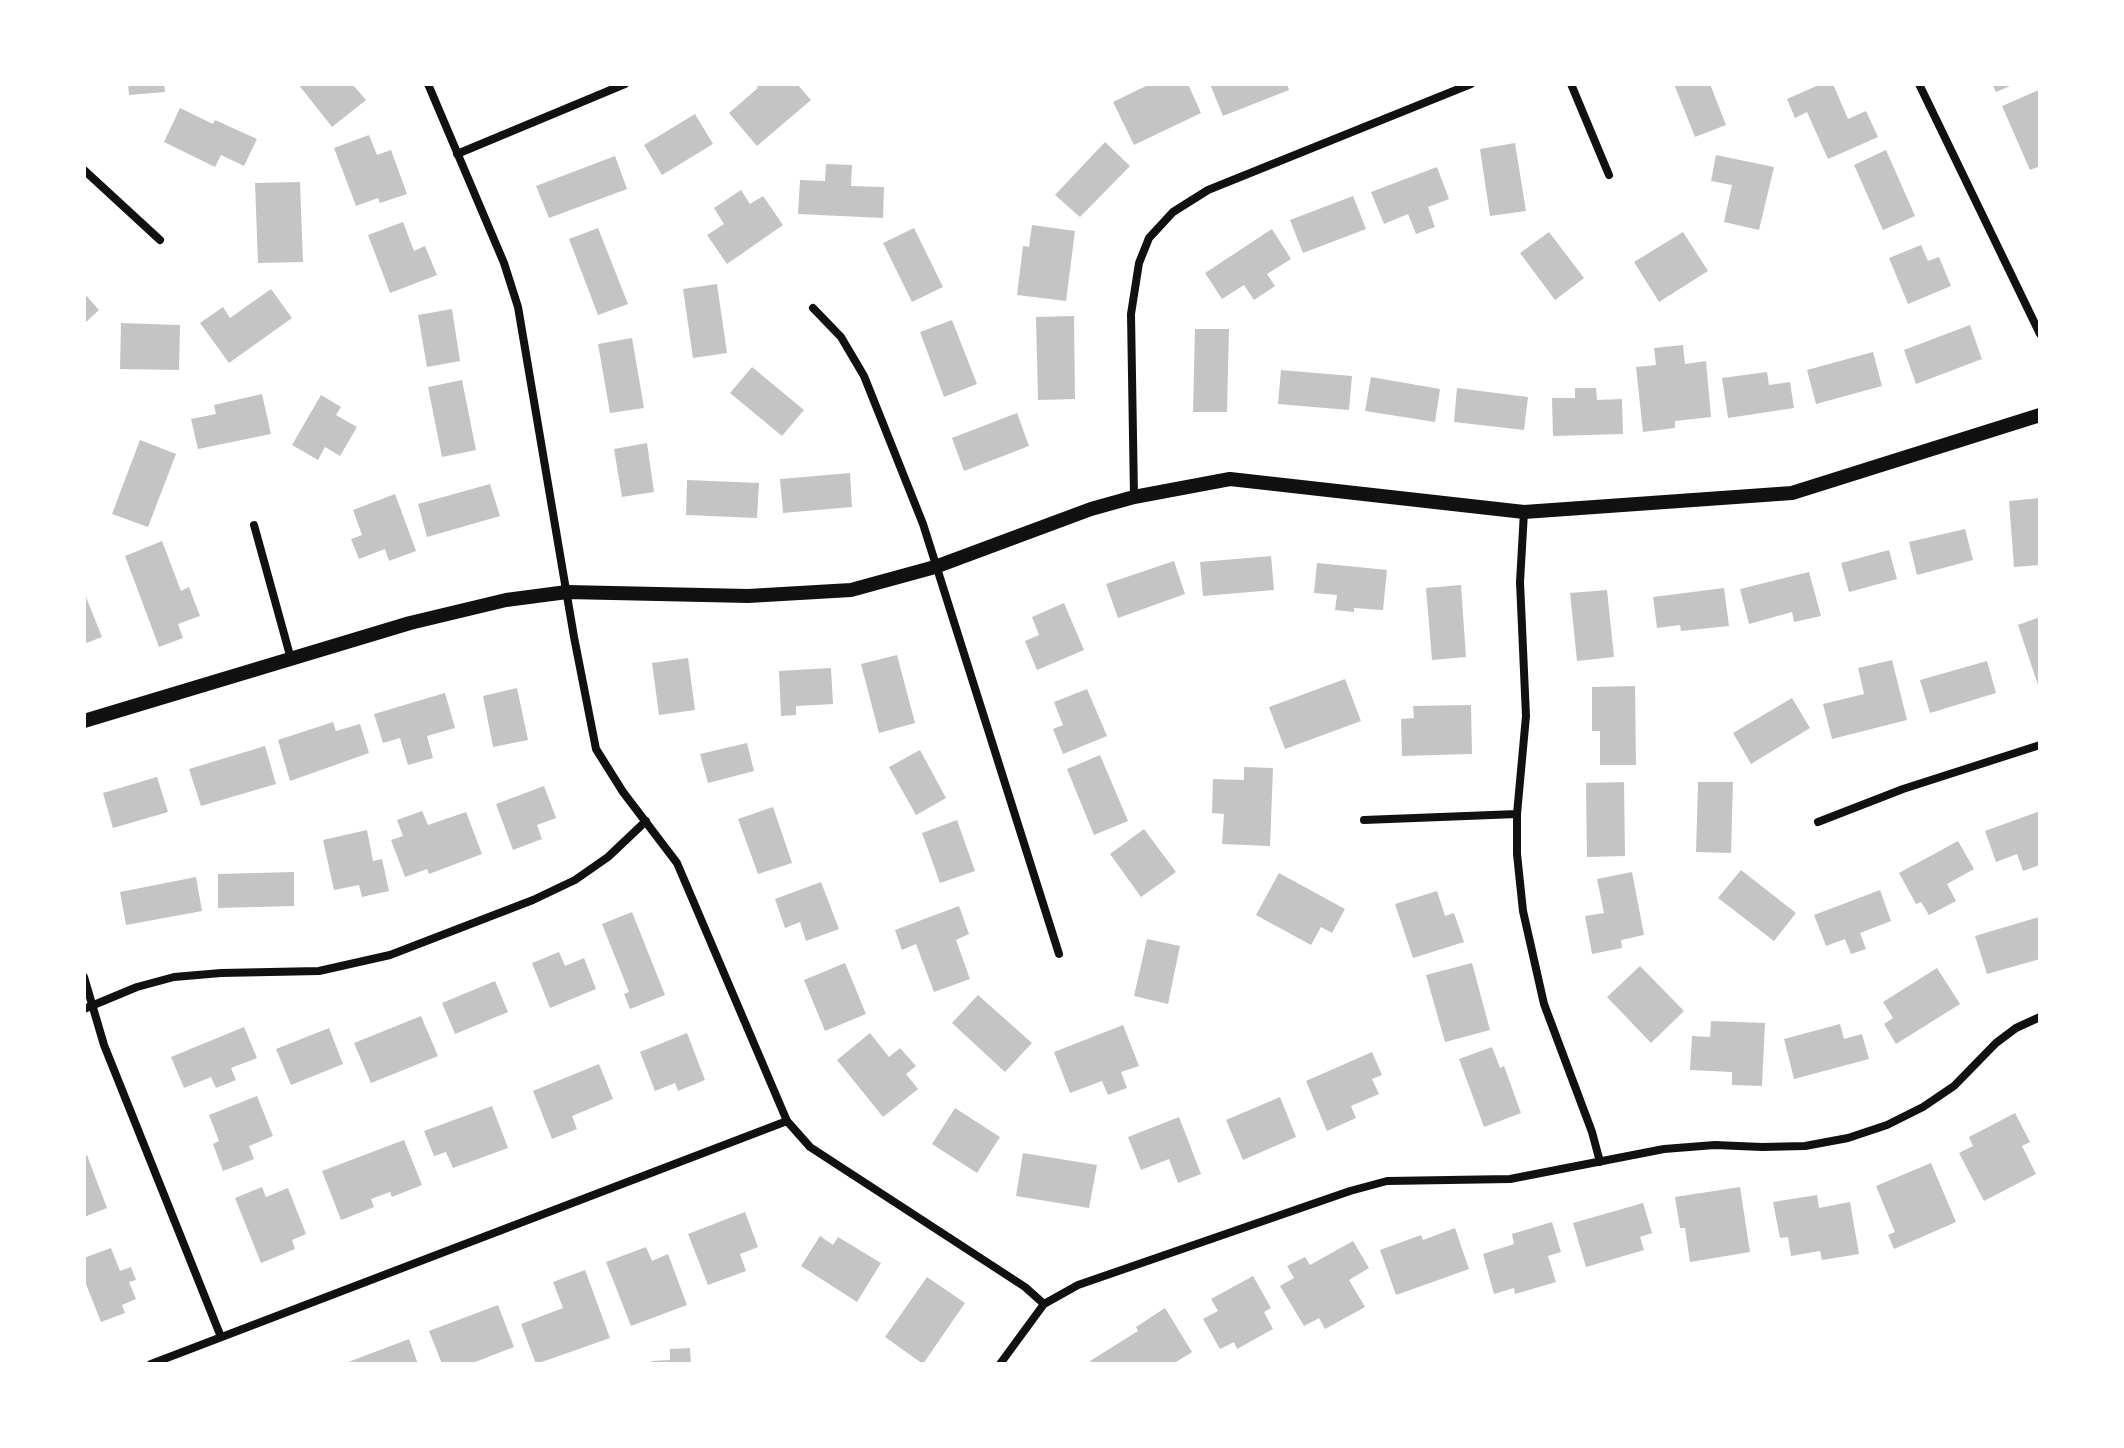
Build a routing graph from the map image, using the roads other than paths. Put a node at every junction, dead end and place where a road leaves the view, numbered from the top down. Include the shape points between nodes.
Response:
1 (428, 84) edge
2 (625, 84) edge
3 (1471, 84) edge
4 (1571, 84) edge
5 (1919, 84) edge
6 (457, 154) junction
7 (84, 170) edge
8 (1609, 175) dead end
9 (160, 240) dead end
10 (813, 308) dead end
11 (2040, 334) edge
12 (2040, 415) edge
13 (1134, 497) junction
14 (1524, 512) junction
15 (254, 525) dead end
16 (935, 567) junction
17 (567, 592) junction
18 (291, 659) junction
19 (84, 721) edge
20 (2040, 745) edge
21 (1517, 814) junction
22 (1364, 820) dead end
23 (646, 821) junction
24 (1818, 822) dead end
25 (1059, 954) dead end
26 (84, 977) edge
27 (87, 1007) edge
28 (2040, 1017) edge
29 (787, 1121) junction
30 (1600, 1162) junction
31 (1044, 1304) junction
32 (221, 1337) junction
33 (151, 1364) edge
34 (1000, 1364) edge

1 - 6 street
2 - 6 street
3 - 13 street via 1208,190 1173,212 1149,238 1131,314
4 - 8 street
5 - 11 street
6 - 17 street via 518,307
7 - 9 street
10 - 16 street via 841,337 864,376
12 - 14 street via 1792,493
13 - 14 street via 1230,479
13 - 16 street
14 - 21 street via 1520,582 1526,716
15 - 18 street
16 - 17 street via 851,590 804,595
16 - 25 street
17 - 18 street via 458,611
17 - 23 street via 596,749
18 - 19 street
20 - 24 street
21 - 22 street
21 - 30 street via 1523,911 1533,962
23 - 27 street via 575,880 390,955 319,971 174,977
23 - 29 street via 689,887
26 - 27 street
27 - 32 street
28 - 30 street via 1996,1043 1954,1086 1923,1107 1848,1138 1805,1146 1664,1149
29 - 31 street via 810,1147
29 - 32 street
30 - 31 street via 1510,1179 1387,1181 1362,1187 1090,1280
31 - 34 street
32 - 33 street

